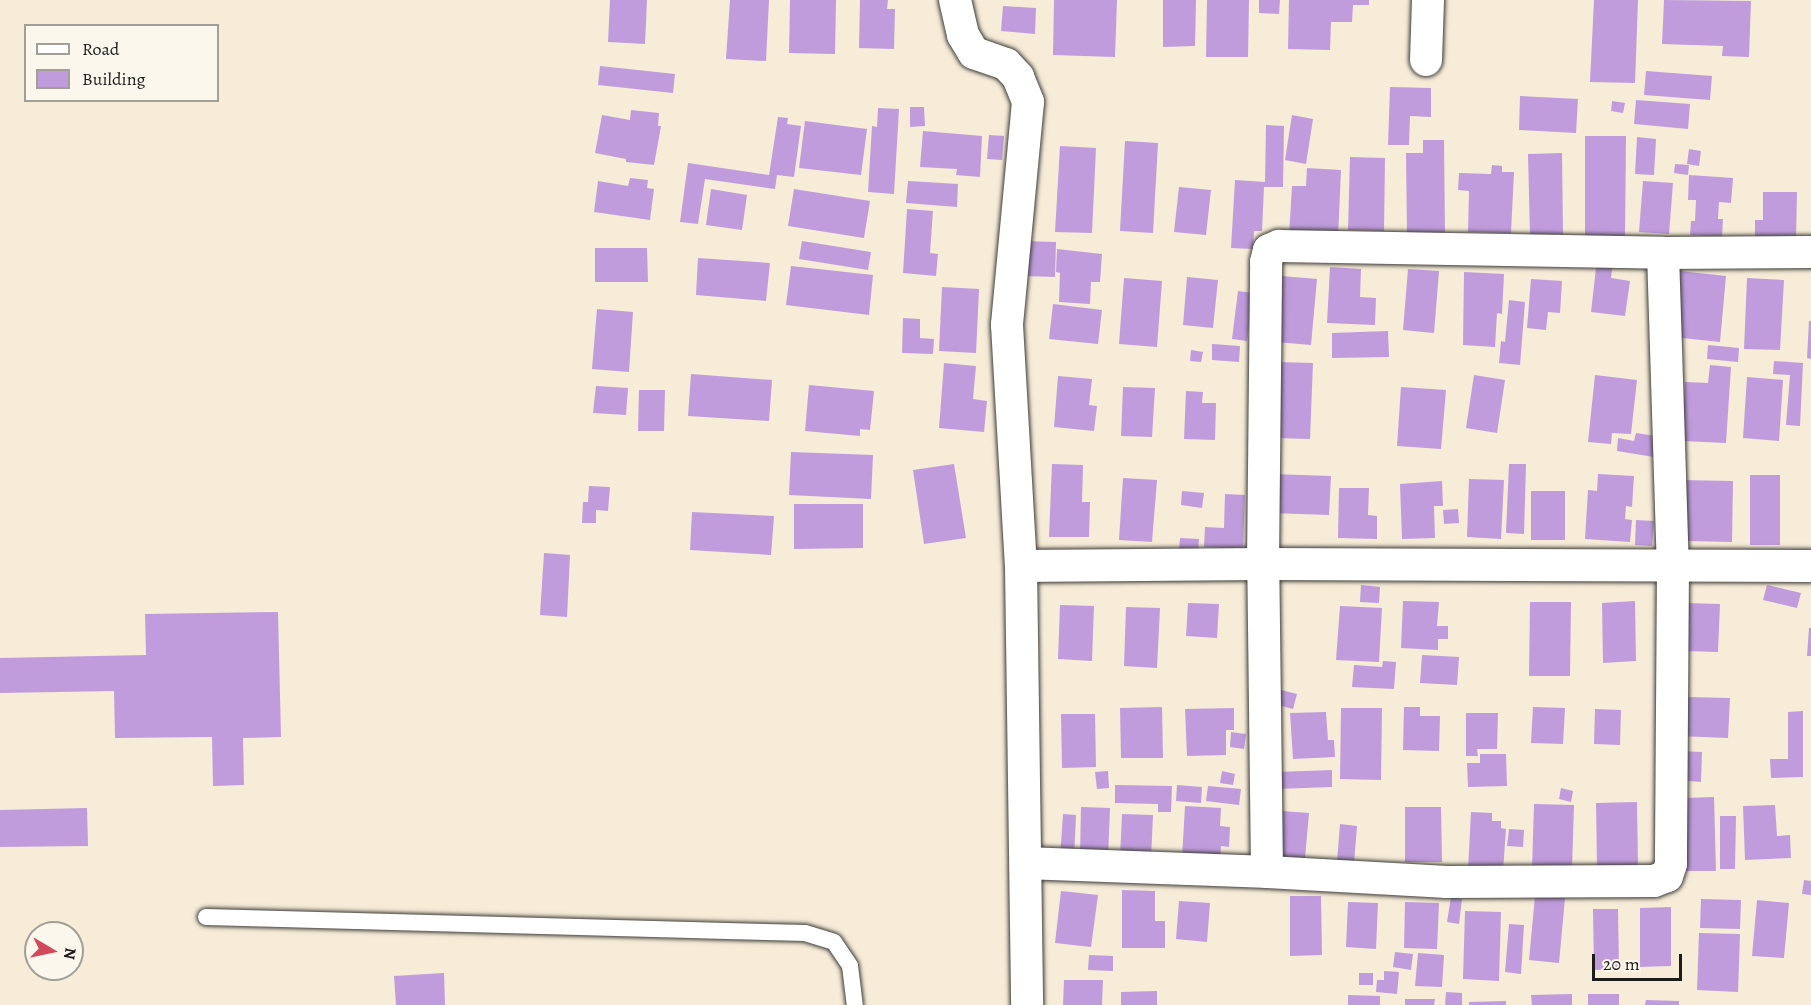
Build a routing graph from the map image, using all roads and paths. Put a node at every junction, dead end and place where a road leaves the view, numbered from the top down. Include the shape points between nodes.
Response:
1 (956, 0) edge
2 (1428, 0) edge
3 (1426, 60) dead end
4 (1811, 252) edge
5 (1663, 253) junction
6 (1263, 564) junction
7 (1022, 566) junction
8 (1673, 566) junction
9 (1811, 566) edge
10 (1026, 863) junction
11 (1267, 872) junction
12 (206, 917) dead end
13 (855, 1005) edge
14 (1027, 1005) edge

1 - 7 street via 963,35 974,53 1006,64 1018,77 1028,102 1007,325
2 - 3 street
4 - 5 street
5 - 6 street via 1279,246 1269,250
5 - 8 street
6 - 7 street
6 - 8 street
6 - 11 street
7 - 10 street
8 - 9 street
8 - 11 street via 1671,864 1667,876 1654,880 1447,882
10 - 11 street
10 - 14 street
12 - 13 lane via 805,933 834,942 850,966

